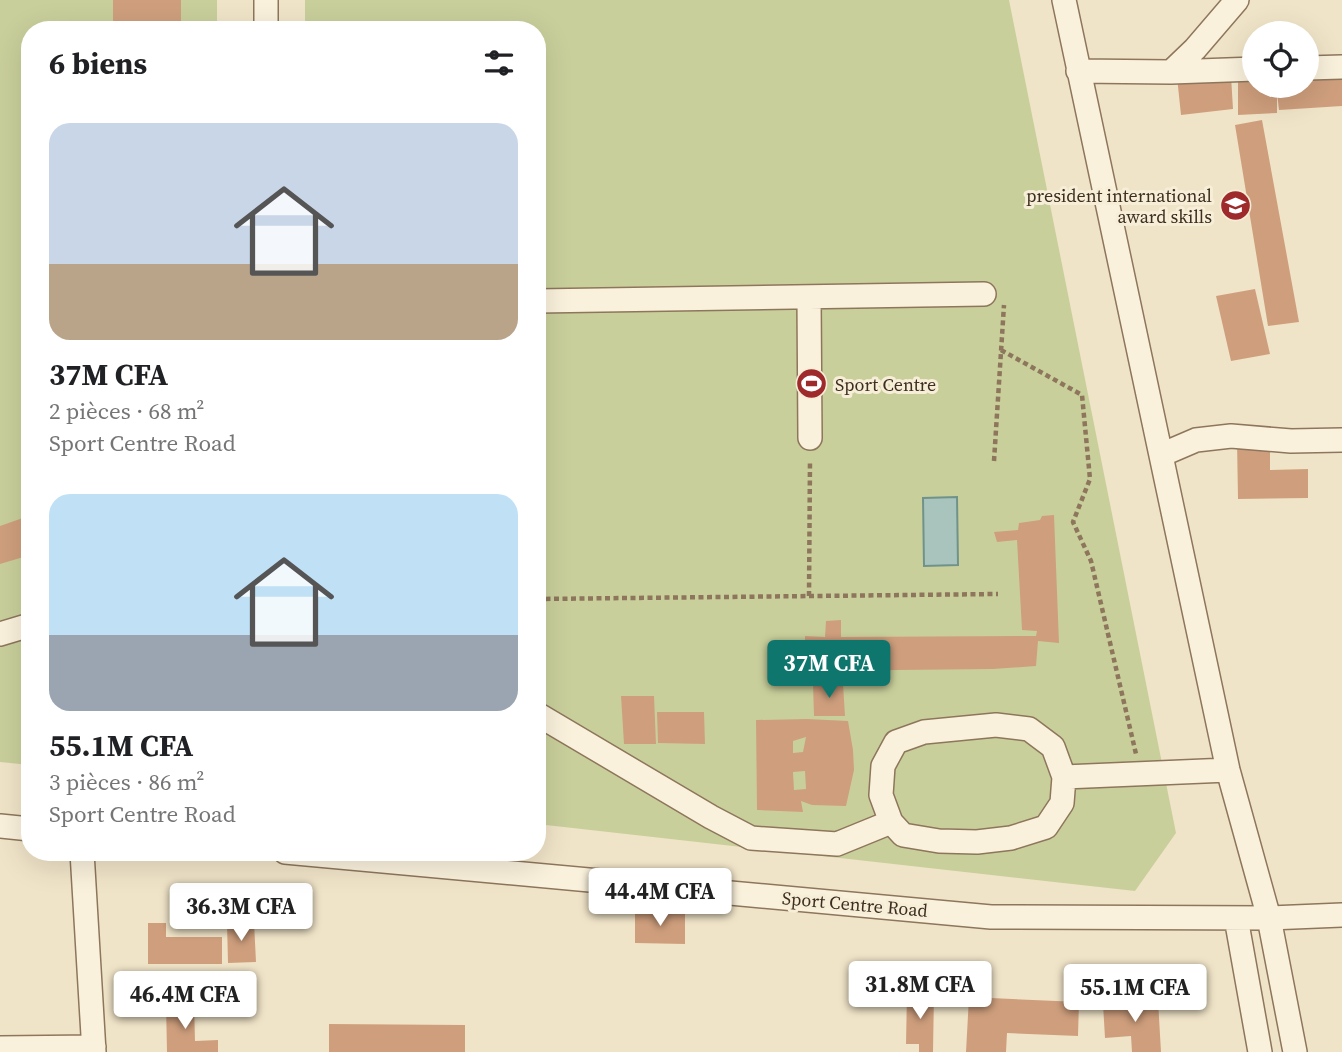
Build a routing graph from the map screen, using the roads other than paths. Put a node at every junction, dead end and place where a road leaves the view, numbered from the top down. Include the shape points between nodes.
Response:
1 (266, 0) edge
2 (1064, 0) edge
3 (1237, 0) edge
4 (266, 21) edge
5 (1342, 67) edge
6 (1319, 68) edge
7 (1242, 69) edge
8 (1078, 71) junction
9 (1171, 72) junction
10 (984, 294) road end
11 (809, 297) junction
12 (546, 301) edge
13 (1342, 440) edge
14 (810, 449) road end
15 (1161, 454) junction
16 (21, 628) edge
17 (0, 634) edge
18 (546, 720) edge
19 (1228, 770) junction
20 (1064, 777) junction
21 (891, 822) junction
22 (0, 826) edge
23 (21, 828) edge
24 (83, 861) edge
25 (383, 861) edge
26 (1342, 915) edge
27 (1236, 918) junction
28 (1269, 918) junction
29 (0, 1048) edge
30 (94, 1049) edge
31 (1295, 1050) edge
32 (1259, 1052) edge
33 (1267, 1052) edge

1 - 4 street
2 - 8 street
3 - 9 street
5 - 6 street
7 - 9 street
8 - 9 street
8 - 15 street
10 - 11 street
11 - 12 street
11 - 14 street
13 - 15 street via 1231,436 1196,440
15 - 19 street
16 - 17 street
18 - 21 street via 751,838 837,844
19 - 20 street
19 - 28 street
20 - 21 street via 1062,803 1046,827 1012,838 939,841 903,835
20 - 21 street via 1052,747 1029,729 996,725 924,732 896,742 883,766 881,795
22 - 23 street
24 - 30 street
25 - 27 street, Sport Centre Road via 991,917
26 - 28 street, Sport Centre Road
27 - 28 street, Sport Centre Road
27 - 32 street
28 - 31 street
29 - 30 street
31 - 33 street

